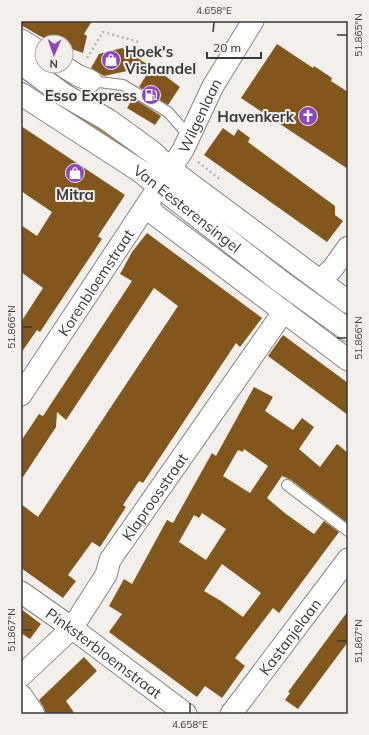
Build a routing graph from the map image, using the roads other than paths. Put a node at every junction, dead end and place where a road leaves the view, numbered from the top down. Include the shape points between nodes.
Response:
1 (253, 21) edge
2 (21, 40) edge
3 (34, 48) edge
4 (21, 63) edge
5 (77, 74) edge
6 (21, 94) edge
7 (189, 136) junction
8 (159, 186) junction
9 (348, 247) edge
10 (320, 281) junction
11 (348, 302) edge
12 (284, 311) junction
13 (348, 330) edge
14 (348, 360) edge
15 (21, 395) edge
16 (287, 485) dead end
17 (348, 531) edge
18 (348, 559) edge
19 (21, 592) edge
20 (72, 628) junction
21 (21, 676) edge
22 (21, 695) edge
23 (34, 714) edge
24 (186, 714) edge
25 (231, 714) edge

1 - 7 street, Wilgenlaan via 213,86
2 - 3 street
4 - 8 street, Van Eesterensingel via 64,95 108,120 146,147
5 - 7 lane via 123,85 168,112
6 - 8 street, Van Eesterensingel
7 - 8 street, Wilgenlaan via 183,150
8 - 10 street, Van Eesterensingel
8 - 12 street, Van Eesterensingel via 154,214
8 - 13 street, Van Eesterensingel
8 - 15 street, Korenbloemstraat
9 - 10 street
10 - 11 street, Van Eesterensingel
12 - 14 street, Van Eesterensingel
12 - 20 street, Klaproosstraat via 110,560 106,575
16 - 17 lane
18 - 25 street, Kastanjelaan
19 - 20 street, Pinksterbloemstraat
20 - 21 street, Klaproosstraat
20 - 24 street, Pinksterbloemstraat
22 - 23 street

